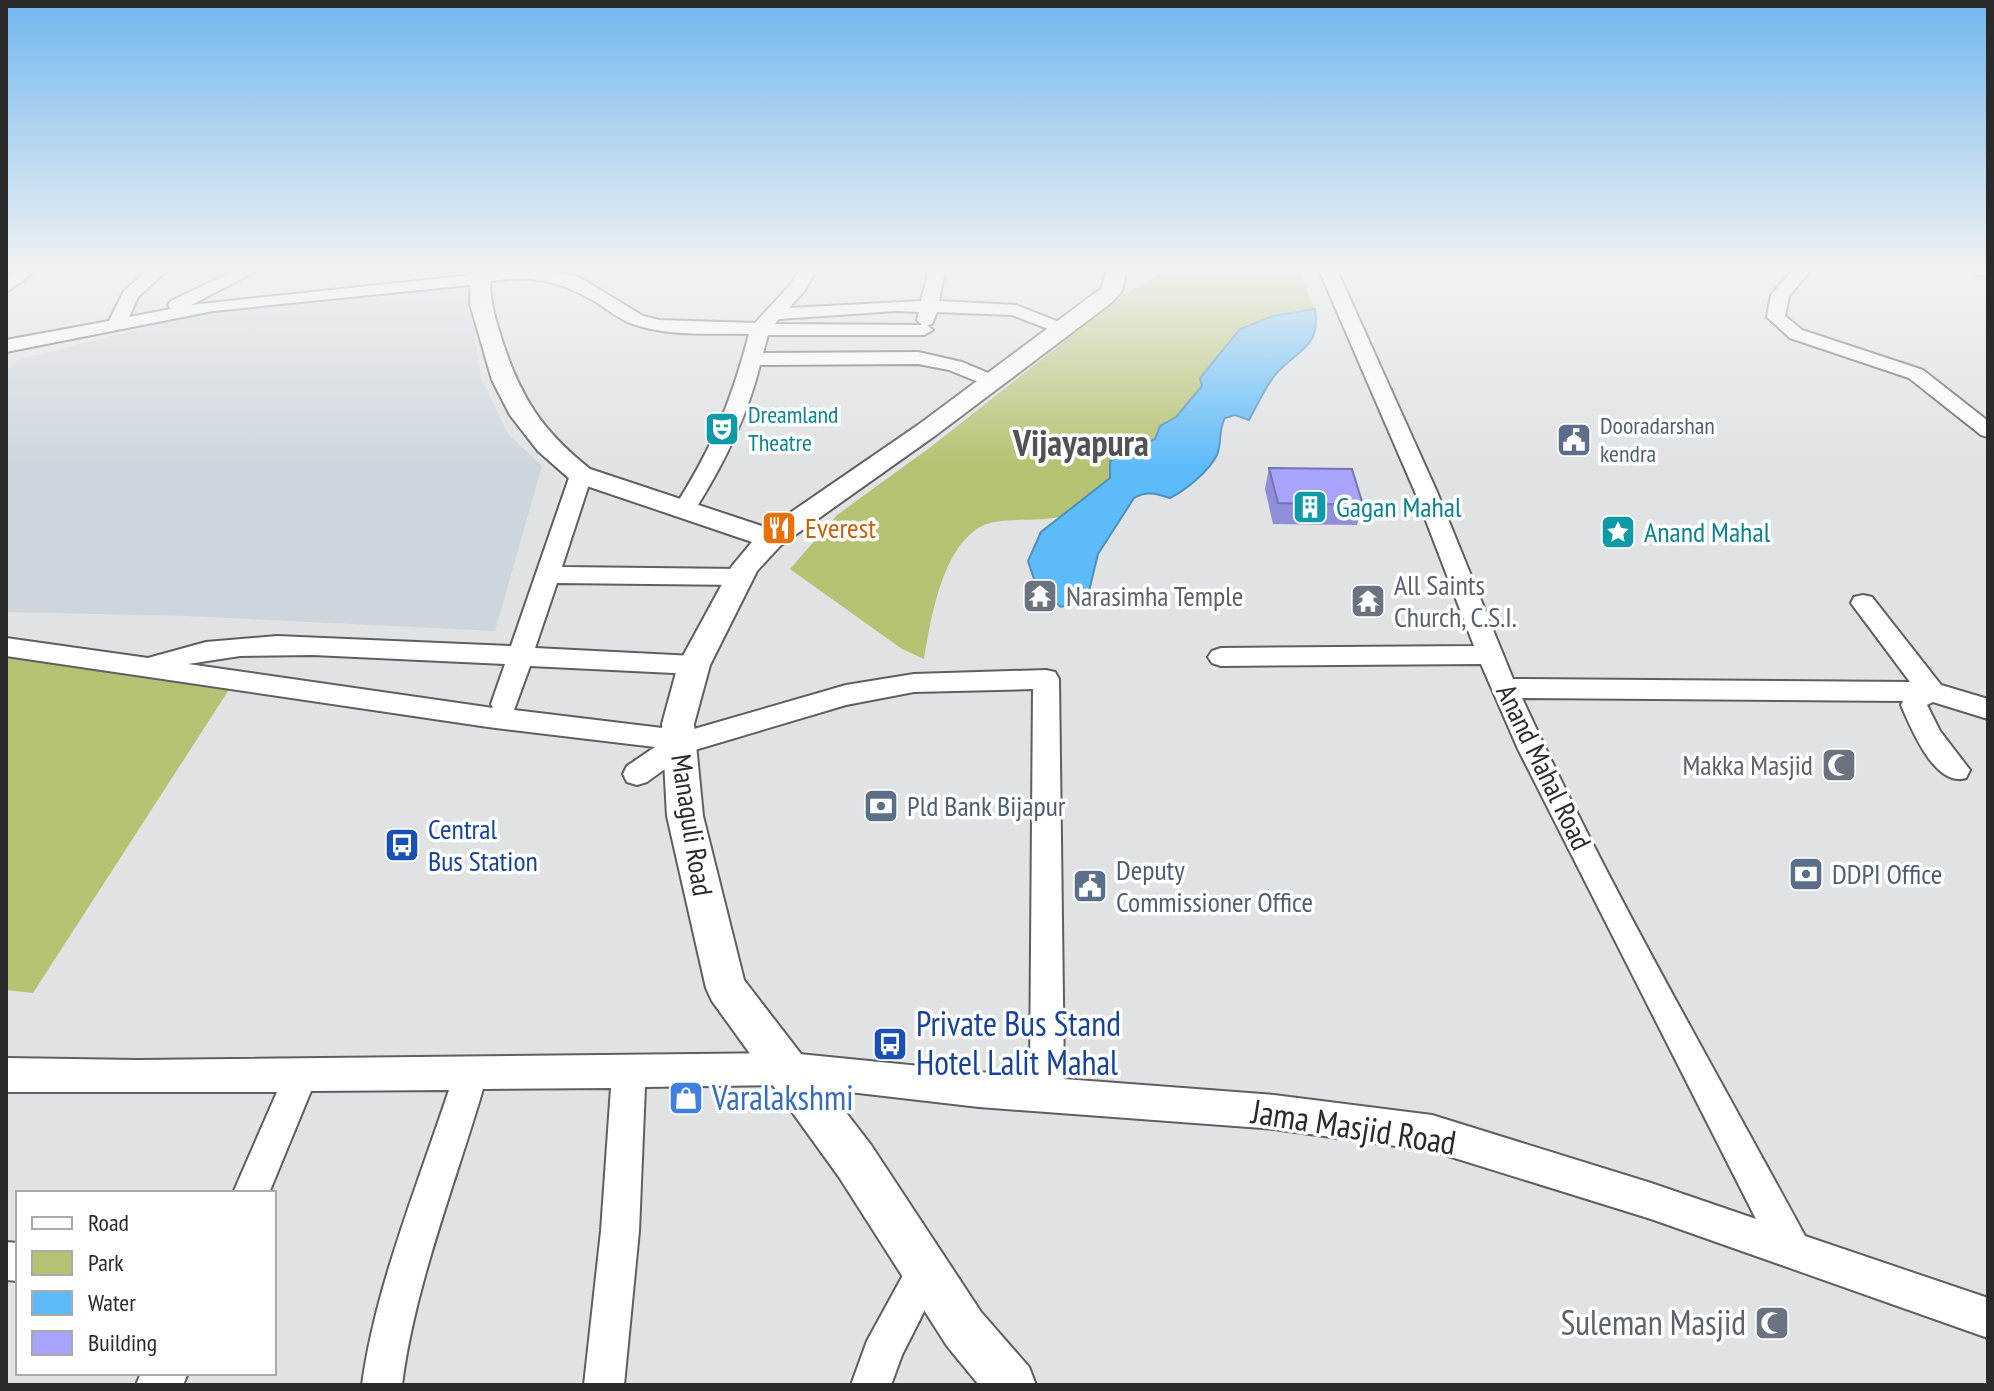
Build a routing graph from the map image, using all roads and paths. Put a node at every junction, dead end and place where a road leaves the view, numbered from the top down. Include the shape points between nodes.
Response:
1 (60, 335) edge
2 (488, 335) edge
3 (760, 335) edge
4 (923, 335) edge
5 (1053, 335) edge
6 (1357, 335) edge
7 (1799, 335) edge
8 (6, 346) edge
9 (918, 358) junction
10 (752, 359) junction
11 (991, 381) junction
12 (1988, 431) edge
13 (581, 475) junction
14 (683, 511) junction
15 (771, 539) junction
16 (548, 575) junction
17 (740, 577) junction
18 (1863, 603) dead end
19 (6, 630) edge
20 (6, 647) edge
21 (521, 655) junction
22 (1490, 655) junction
23 (1221, 657) dead end
24 (158, 663) junction
25 (694, 665) junction
26 (1507, 688) junction
27 (1932, 692) junction
28 (504, 704) junction
29 (1988, 709) edge
30 (679, 735) junction
31 (1956, 770) dead end
32 (637, 774) dead end
33 (629, 1069) junction
34 (789, 1069) junction
35 (471, 1073) junction
36 (6, 1075) edge
37 (301, 1075) junction
38 (1047, 1095) junction
39 (252, 1191) edge
40 (1792, 1249) junction
41 (927, 1268) junction
42 (1988, 1318) edge
43 (382, 1385) edge
44 (604, 1385) edge
45 (871, 1385) edge
46 (1011, 1385) edge

1 - 8 street
2 - 13 main road via 500,377 525,422
3 - 10 street
4 - 9 street
5 - 11 main road, Managuli Road
6 - 22 street, Anand Mahal Road
7 - 12 street via 1916,374
9 - 10 street
9 - 11 street
10 - 14 street via 742,398 711,468
11 - 15 main road, Managuli Road
13 - 14 main road
13 - 16 street
14 - 15 main road
15 - 17 main road, Managuli Road
16 - 17 street
16 - 21 street
17 - 25 main road, Managuli Road
18 - 27 street
19 - 24 street
20 - 24 street
21 - 24 street via 282,646 193,651
21 - 25 street
21 - 28 street
22 - 23 street
22 - 26 street, Anand Mahal Road
24 - 28 street
24 - 30 street via 488,717
25 - 30 main road, Managuli Road
26 - 27 street
26 - 40 street, Anand Mahal Road via 1532,749
27 - 29 street
27 - 31 street via 1914,705 1929,737
28 - 30 street
30 - 32 street
30 - 34 main road, Managuli Road via 685,816 726,988
30 - 38 street via 914,683 1046,679
33 - 34 street, Jama Masjid Road
33 - 35 street, Jama Masjid Road
33 - 44 street
34 - 38 street, Jama Masjid Road
34 - 41 main road, Managuli Road
35 - 37 street, Jama Masjid Road
35 - 43 street via 400,1300
36 - 37 street, Jama Masjid Road
37 - 39 street
38 - 40 street, Jama Masjid Road via 1274,1112 1432,1133
40 - 42 street, Jama Masjid Road
41 - 45 street via 877,1361
41 - 46 main road, Managuli Road via 964,1329

